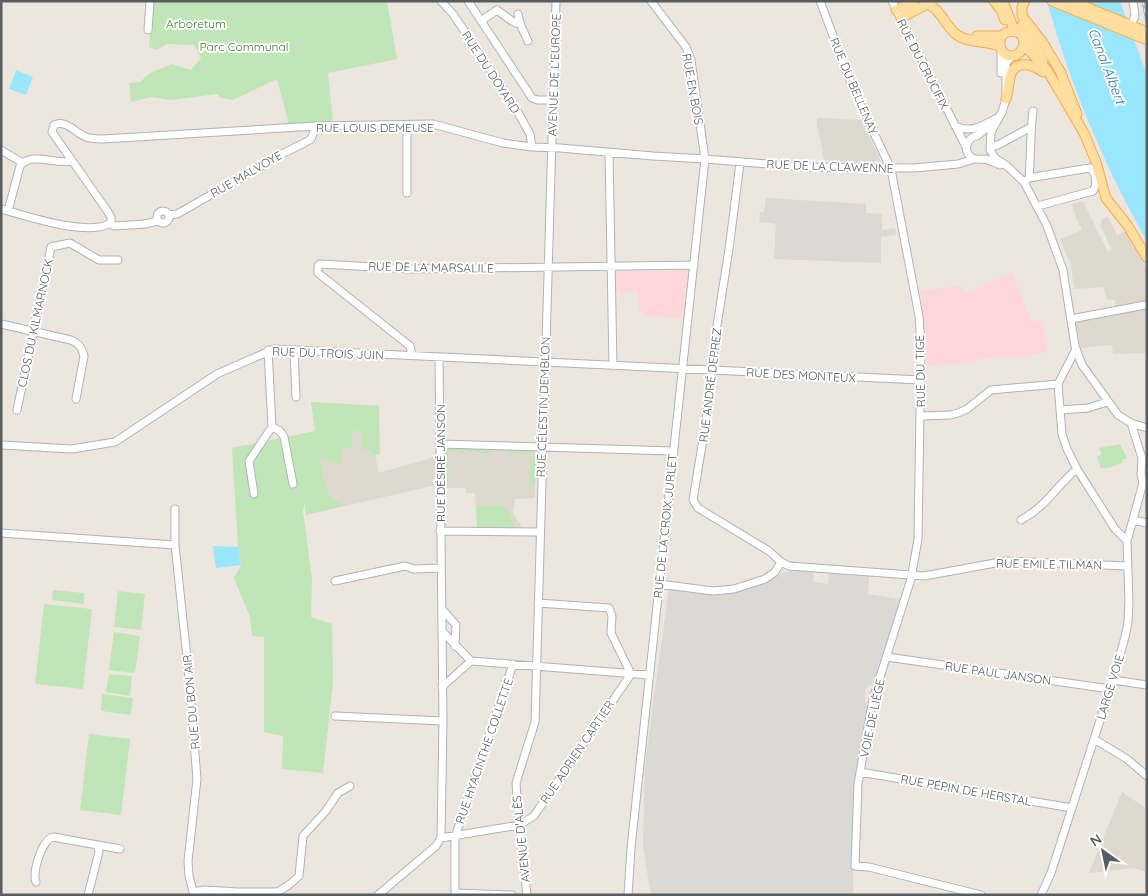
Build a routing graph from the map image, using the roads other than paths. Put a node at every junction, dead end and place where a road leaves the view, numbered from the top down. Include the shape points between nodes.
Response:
1 (150, 1) edge
2 (441, 1) edge
3 (468, 1) edge
4 (498, 1) edge
5 (556, 1) edge
6 (651, 1) edge
7 (820, 1) edge
8 (914, 1) edge
9 (940, 1) edge
10 (994, 1) edge
11 (1026, 1) edge
12 (1052, 1) edge
13 (1072, 1) edge
14 (1133, 1) edge
15 (1004, 2) edge
16 (929, 3) edge
17 (497, 10) junction
18 (896, 10) edge
19 (938, 11) junction
20 (481, 21) junction
21 (951, 29) junction
22 (1130, 29) junction
23 (148, 30) dead end
24 (1016, 32) junction
25 (1147, 32) edge
26 (1004, 34) junction
27 (1147, 40) edge
28 (528, 41) dead end
29 (1000, 48) junction
30 (1019, 51) junction
31 (1045, 71) junction
32 (1005, 82) junction
33 (1006, 99) junction
34 (552, 100) junction
35 (1034, 111) dead end
36 (999, 117) junction
37 (407, 125) junction
38 (316, 126) junction
39 (954, 126) junction
40 (1031, 127) junction
41 (976, 136) junction
42 (1085, 136) junction
43 (990, 146) junction
44 (532, 147) junction
45 (552, 148) junction
46 (966, 148) junction
47 (1, 150) edge
48 (608, 152) junction
49 (974, 158) junction
50 (705, 159) junction
51 (982, 159) junction
52 (72, 161) junction
53 (23, 163) junction
54 (740, 163) junction
55 (956, 164) junction
56 (891, 169) junction
57 (1012, 170) junction
58 (1026, 180) junction
59 (407, 193) dead end
60 (1038, 206) junction
61 (5, 210) edge
62 (114, 226) dead end
63 (1147, 258) edge
64 (118, 260) dead end
65 (694, 265) junction
66 (611, 267) junction
67 (547, 268) junction
68 (1145, 305) dead end
69 (1071, 319) junction
70 (1, 324) edge
71 (34, 332) junction
72 (1076, 349) junction
73 (268, 350) junction
74 (294, 350) junction
75 (412, 355) junction
76 (439, 358) junction
77 (545, 362) junction
78 (613, 366) junction
79 (682, 370) junction
80 (712, 371) junction
81 (921, 380) junction
82 (1058, 384) junction
83 (296, 397) dead end
84 (76, 399) dead end
85 (1108, 402) junction
86 (17, 410) dead end
87 (1060, 410) junction
88 (921, 416) junction
89 (1131, 423) junction
90 (272, 427) junction
91 (1147, 428) edge
92 (440, 444) junction
93 (1, 445) edge
94 (542, 446) junction
95 (673, 451) junction
96 (1144, 460) edge
97 (1077, 469) junction
98 (1145, 481) edge
99 (293, 484) dead end
100 (254, 494) dead end
101 (175, 509) dead end
102 (1021, 520) dead end
103 (1133, 520) junction
104 (1147, 524) edge
105 (440, 532) junction
106 (540, 532) junction
107 (1, 533) edge
108 (1127, 541) junction
109 (175, 545) junction
110 (781, 562) junction
111 (1126, 566) junction
112 (441, 568) junction
113 (912, 575) junction
114 (334, 581) dead end
115 (659, 584) junction
116 (538, 603) junction
117 (442, 609) junction
118 (442, 631) junction
119 (455, 646) junction
120 (887, 656) junction
121 (471, 661) junction
122 (513, 664) junction
123 (536, 666) junction
124 (630, 674) junction
125 (650, 675) junction
126 (1113, 680) junction
127 (1147, 685) edge
128 (442, 687) junction
129 (1110, 689) junction
130 (335, 716) dead end
131 (443, 721) junction
132 (1094, 739) junction
133 (860, 772) junction
134 (1147, 776) edge
135 (350, 786) dead end
136 (1072, 808) junction
137 (519, 825) junction
138 (455, 837) junction
139 (441, 838) junction
140 (98, 846) junction
141 (120, 849) dead end
142 (36, 882) dead end
143 (1045, 891) edge
144 (194, 893) edge
145 (455, 894) edge
146 (88, 895) edge
147 (378, 895) edge
148 (512, 895) edge
149 (527, 895) edge
150 (628, 895) edge
151 (981, 895) edge
152 (1041, 895) edge

1 - 23 street
2 - 44 street, RUE DU DOYARD via 512,102 530,134
3 - 20 street
4 - 17 street
5 - 34 street, AVENUE DE L'EUROPE
6 - 50 street, RUE EN BOIS via 686,47 691,60
7 - 56 street, RUE DU BELLENAY via 853,89
8 - 18 main road
9 - 19 main road
10 - 26 main road via 1004,19
11 - 42 main road via 1022,16 1060,70
12 - 22 main road
13 - 22 main road
14 - 22 street via 1134,16
15 - 24 main road
15 - 31 main road via 1029,36
16 - 18 main road
16 - 19 main road
17 - 20 street
17 - 28 street via 512,22 518,18
18 - 39 street, RUE DU CRUCIFIX
19 - 21 main road
20 - 34 street via 532,98
21 - 26 main road via 967,35
21 - 29 main road via 960,37
22 - 25 main road
22 - 27 main road
24 - 26 main road
24 - 30 main road via 1022,37
26 - 29 main road
29 - 30 main road via 1007,54
29 - 32 street
30 - 31 main road
30 - 32 street via 1006,63
31 - 33 main road via 1023,65 1016,68 1011,74
31 - 42 main road via 1058,100
32 - 33 street
33 - 36 street
34 - 45 street, AVENUE DE L'EUROPE
35 - 40 street
36 - 39 street via 970,130
36 - 41 street
36 - 43 street via 991,132
37 - 38 street, RUE LOUIS DEMEUSE
37 - 44 street, RUE LOUIS DEMEUSE via 432,124 503,144
37 - 59 street
38 - 52 street, RUE LOUIS DEMEUSE via 103,140 86,137 58,123 52,132
38 - 62 street, RUE MALVOYE via 311,139 177,214 169,215 166,224 158,220
39 - 41 street via 964,134
39 - 46 street, RUE DU CRUCIFIX
40 - 43 street
40 - 58 street via 1031,159
41 - 43 street via 983,137
41 - 46 street via 969,140
42 - 63 main road via 1106,198
43 - 51 street via 988,155
43 - 57 street via 995,158
44 - 45 street, RUE LOUIS DEMEUSE
45 - 48 street, RUE LOUIS DEMEUSE
45 - 67 street, RUE CÉLESTIN DEMBLON
46 - 49 street
46 - 55 street
47 - 53 street
48 - 50 street, RUE LOUIS DEMEUSE
48 - 66 street
49 - 51 street
49 - 55 street, RUE DE LA CLAWENNE
50 - 54 street, RUE DE LA CLAWENNE
50 - 65 street, RUE DE LA CROIX JURLET
51 - 57 street
52 - 53 street via 29,159
52 - 61 street via 106,209 111,223 102,228 69,226
53 - 61 street
54 - 56 street, RUE DE LA CLAWENNE
54 - 80 street, RUE ANDRÉ DEPREZ
55 - 56 street, RUE DE LA CLAWENNE
56 - 81 street, RUE DU TIGE via 919,316
57 - 58 street
58 - 60 street
58 - 60 street via 1090,168 1093,171 1095,189
60 - 69 street via 1060,259
64 - 71 street, CLOS DU KILMARNOCK via 99,260 70,243 52,247
65 - 66 street
65 - 79 street, RUE DE LA CROIX JURLET
66 - 67 street
66 - 78 street
67 - 75 street, RUE DE LA MARSALILE via 412,269 320,264 317,268 321,275 410,346
67 - 77 street, RUE CÉLESTIN DEMBLON
68 - 69 street
69 - 72 street
70 - 71 street
71 - 84 street via 71,340 83,349
71 - 86 street, CLOS DU KILMARNOCK
72 - 82 street
72 - 85 street via 1083,368
73 - 74 street, RUE DU TROIS JUIN
73 - 90 street
73 - 93 street, RUE DU TROIS JUIN via 217,374 115,442 72,449
74 - 75 street, RUE DU TROIS JUIN
74 - 83 street
75 - 76 street, RUE DU TROIS JUIN
76 - 77 street, RUE DU TROIS JUIN
76 - 92 street, RUE DÉSIRÉ JANSON
77 - 78 street, RUE DU TROIS JUIN
77 - 94 street, RUE CÉLESTIN DEMBLON
78 - 79 street, RUE DU TROIS JUIN
79 - 80 street, RUE DES MONTEUX
79 - 95 street, RUE DE LA CROIX JURLET
80 - 81 street, RUE DES MONTEUX
80 - 110 street, RUE ANDRÉ DEPREZ via 693,500 698,508 769,551
81 - 88 street, RUE DU TIGE
82 - 87 street
82 - 88 street via 991,390 958,413
85 - 87 street via 1088,408
85 - 89 street via 1118,415
87 - 97 street via 1062,434
88 - 113 street, RUE DU TIGE via 918,539
89 - 91 street
89 - 96 street, LARGE VOIE
90 - 99 street via 284,437
90 - 100 street via 249,461
92 - 94 street
92 - 105 street, RUE DÉSIRÉ JANSON
94 - 95 street
94 - 106 street, RUE CÉLESTIN DEMBLON
95 - 115 street, RUE DE LA CROIX JURLET
96 - 98 street, LARGE VOIE via 1141,474
97 - 102 street via 1034,513
97 - 108 street via 1115,529
98 - 103 street, LARGE VOIE
101 - 109 street, RUE DU BON AIR
103 - 104 street
103 - 108 street, LARGE VOIE
105 - 106 street
105 - 112 street, RUE DÉSIRÉ JANSON
106 - 116 street, RUE CÉLESTIN DEMBLON
107 - 109 street
108 - 111 street, LARGE VOIE
109 - 144 street, RUE DU BON AIR via 196,779 188,861
110 - 113 street, RUE EMILE TILMAN via 789,566
110 - 115 street via 765,579 734,589 713,591
111 - 113 street, RUE EMILE TILMAN via 1006,561 934,575
111 - 126 street, LARGE VOIE via 1128,622
112 - 114 street via 405,566
112 - 117 street, RUE DÉSIRÉ JANSON
113 - 120 street, VOIE DE LIÈGE
115 - 125 street, RUE DE LA CROIX JURLET
116 - 123 street, RUE CÉLESTIN DEMBLON
116 - 124 street via 609,608 611,634
117 - 118 street, RUE DÉSIRÉ JANSON
117 - 119 street via 456,625
118 - 119 street
118 - 128 street, RUE DÉSIRÉ JANSON
119 - 121 street
120 - 129 street, RUE PAUL JANSON
120 - 133 street, VOIE DE LIÈGE via 873,699
121 - 122 street
121 - 128 street
122 - 123 street
122 - 138 street, RUE HYACINTHE COLLETTE
123 - 124 street
123 - 137 street, AVENUE D'ALÈS via 535,722 516,783
124 - 125 street
124 - 137 street, RUE ADRIEN CARTIER via 534,816
125 - 150 street, RUE DE LA CROIX JURLET
126 - 127 street
126 - 129 street, LARGE VOIE
128 - 131 street, RUE DÉSIRÉ JANSON
129 - 132 street, LARGE VOIE
130 - 131 street
131 - 139 street, RUE DÉSIRÉ JANSON
132 - 134 street via 1127,758
132 - 136 street, LARGE VOIE
133 - 136 street, RUE PÉPIN DE HERSTAL
133 - 151 street, VOIE DE LIÈGE via 855,866
135 - 144 street via 338,794 303,836 299,876 281,891 204,890
136 - 143 street, LARGE VOIE
137 - 138 street
137 - 149 street, AVENUE D'ALÈS
138 - 139 street
138 - 145 street, RUE HYACINTHE COLLETTE
139 - 147 street via 436,846
140 - 141 street
140 - 142 street via 48,838 36,868
140 - 146 street
143 - 152 street, LARGE VOIE
145 - 148 street

